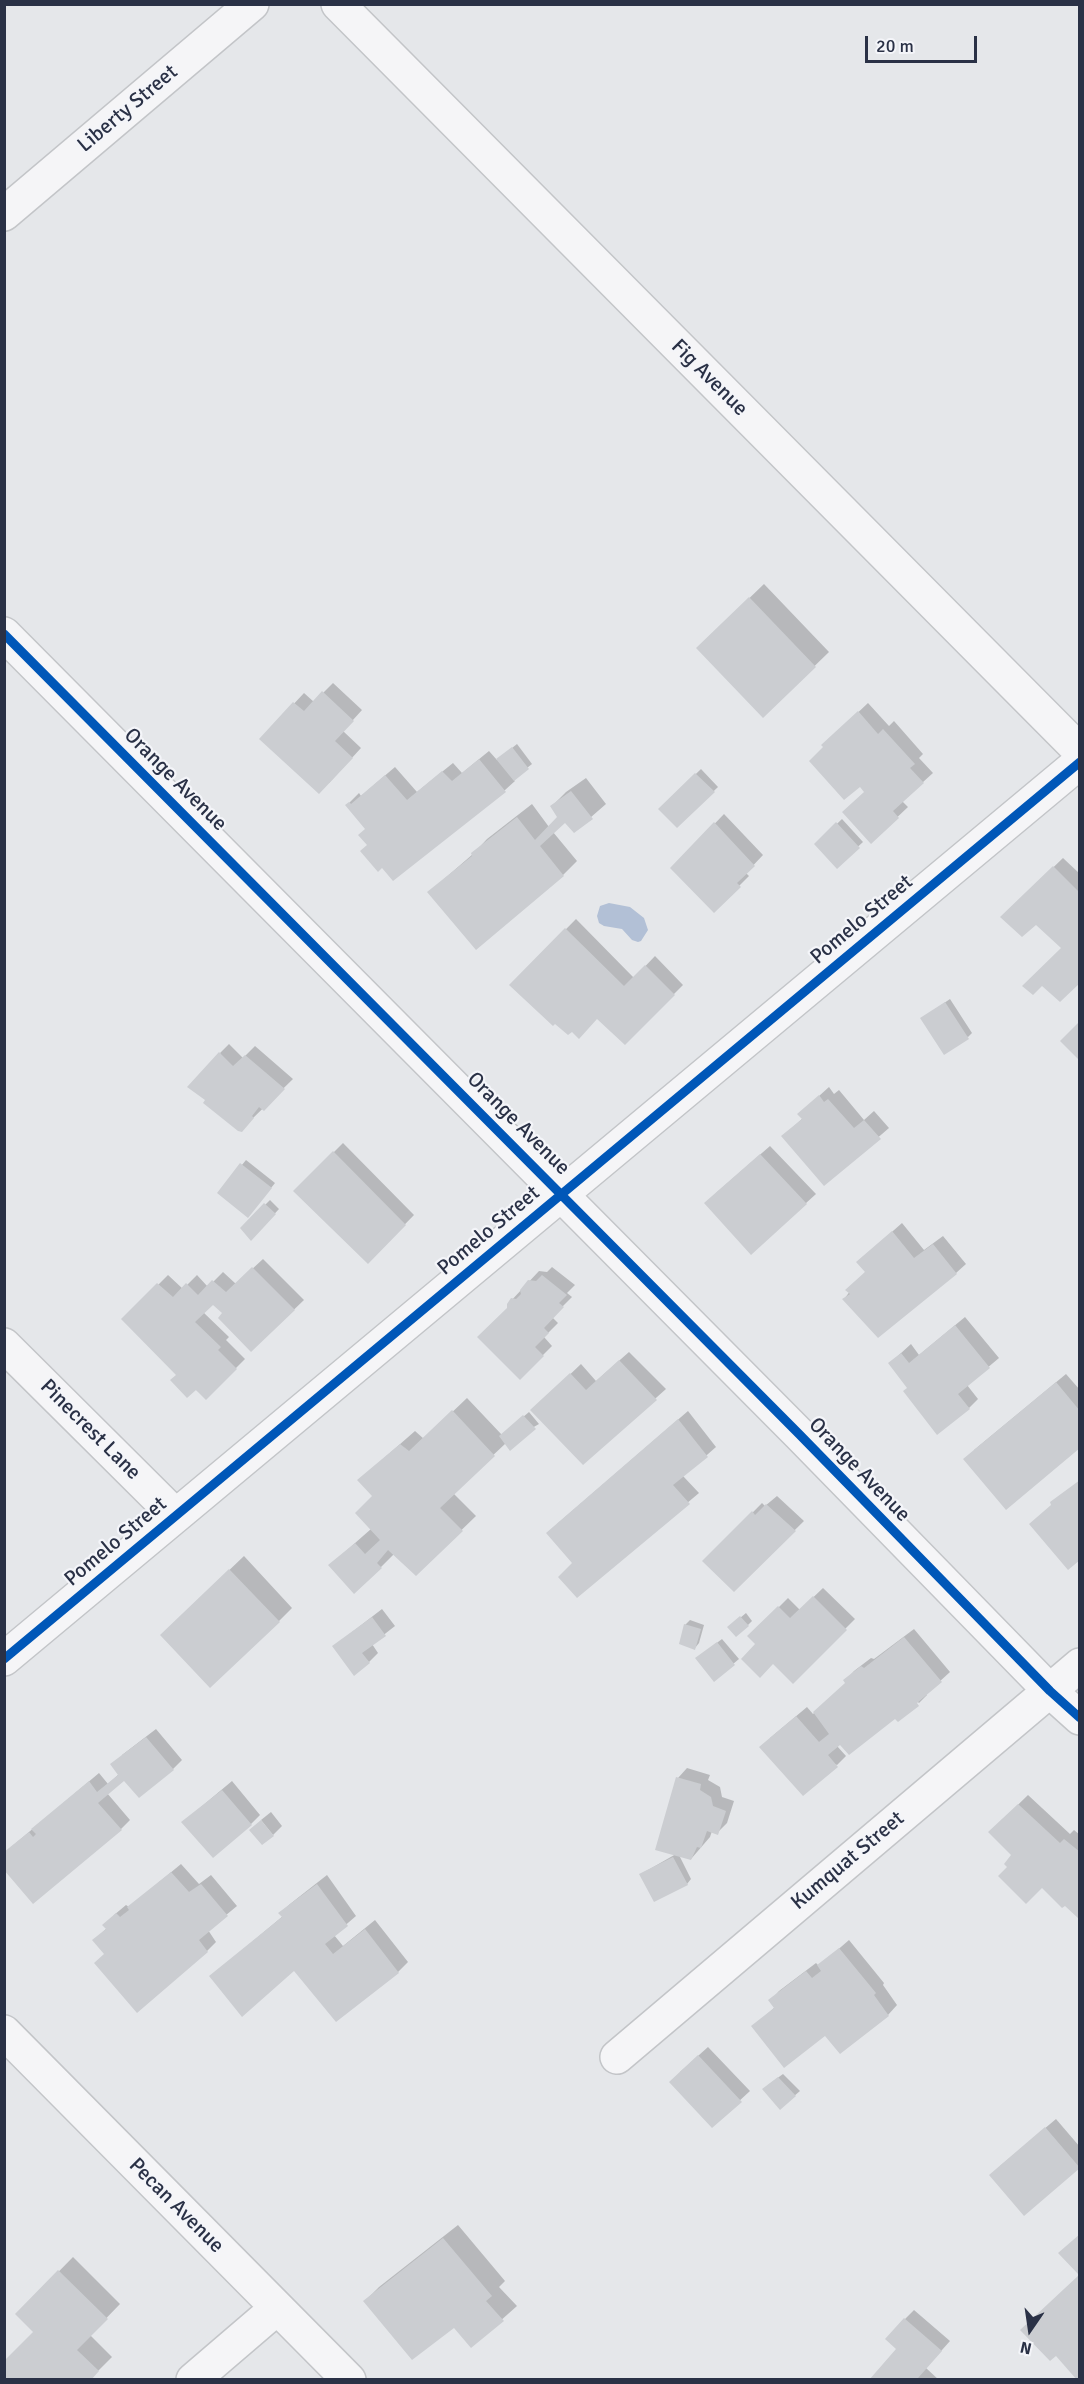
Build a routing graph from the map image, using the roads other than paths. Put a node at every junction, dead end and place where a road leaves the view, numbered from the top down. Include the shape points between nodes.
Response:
1 (252, 4) edge
2 (338, 4) edge
3 (4, 214) edge
4 (4, 634) edge
5 (1080, 751) edge
6 (1080, 762) edge
7 (561, 1194) junction
8 (4, 1345) edge
9 (175, 1515) junction
10 (4, 1659) edge
11 (1080, 1665) edge
12 (1050, 1690) junction
13 (1080, 1718) edge
14 (4, 2032) edge
15 (617, 2057) dead end
16 (277, 2308) junction
17 (193, 2379) edge
18 (349, 2379) edge

1 - 3 street, Liberty Street
2 - 5 street, Fig Avenue
4 - 7 street, Orange Avenue
6 - 7 street, Pomelo Street
7 - 9 street, Pomelo Street
7 - 12 street, Orange Avenue
8 - 9 street, Pinecrest Lane
9 - 10 street, Pomelo Street
11 - 12 street, Kumquat Street
12 - 13 street, Orange Avenue
12 - 15 street, Kumquat Street
14 - 16 street, Pecan Avenue
16 - 17 street
16 - 18 street, Pecan Avenue

